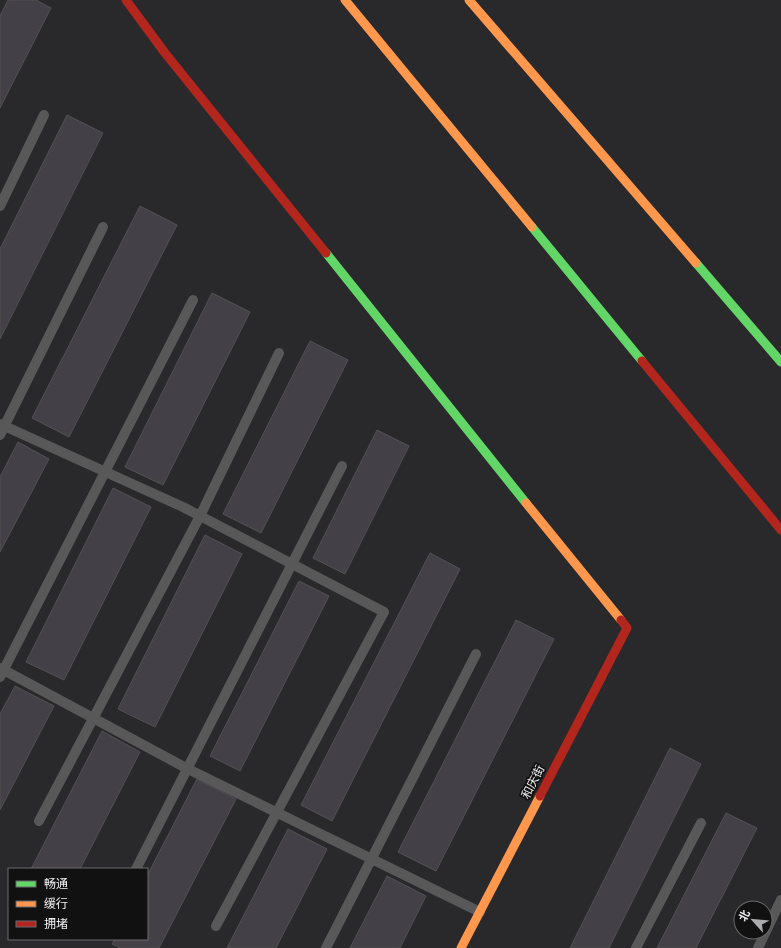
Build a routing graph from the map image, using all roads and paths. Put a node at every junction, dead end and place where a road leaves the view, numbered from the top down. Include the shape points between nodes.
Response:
1 (126, 0) edge
2 (345, 0) edge
3 (469, 0) edge
4 (44, 115) dead end
5 (0, 206) edge
6 (103, 227) dead end
7 (193, 300) dead end
8 (279, 353) dead end
9 (781, 362) edge
10 (1, 429) edge
11 (342, 466) dead end
12 (105, 472) junction
13 (200, 516) junction
14 (781, 530) edge
15 (292, 564) junction
16 (476, 654) dead end
17 (1, 671) edge
18 (93, 717) junction
19 (188, 769) junction
20 (276, 812) junction
21 (39, 821) dead end
22 (701, 823) dead end
23 (372, 859) junction
24 (137, 868) edge
25 (781, 900) edge
26 (480, 912) junction
27 (216, 926) dead end
28 (326, 948) edge
29 (461, 948) edge
30 (636, 948) edge
31 (758, 948) edge

1 - 26 main road, 和庆街 via 164,53 627,628
2 - 14 main road
3 - 9 main road
4 - 5 lane
6 - 10 lane
7 - 12 lane
8 - 13 lane
10 - 12 lane
11 - 15 lane
12 - 13 lane
12 - 17 lane
13 - 15 lane
13 - 18 lane
15 - 19 lane
15 - 20 lane via 384,612
16 - 23 lane
17 - 18 lane
18 - 19 lane
18 - 21 lane
19 - 20 lane
19 - 24 lane
20 - 23 lane
20 - 27 lane
22 - 30 lane
23 - 26 lane
23 - 28 lane
25 - 31 lane
26 - 29 main road, 和庆街

